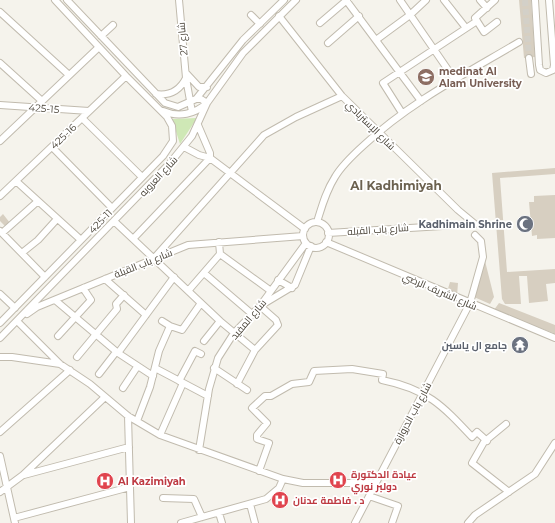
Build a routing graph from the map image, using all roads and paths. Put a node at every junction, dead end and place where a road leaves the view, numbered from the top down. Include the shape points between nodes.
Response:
1 (55, 0) edge
2 (67, 0) edge
3 (284, 0) edge
4 (296, 0) edge
5 (347, 0) edge
6 (400, 0) edge
7 (426, 0) edge
8 (444, 0) edge
9 (480, 0) edge
10 (496, 0) edge
11 (535, 0) edge
12 (549, 0) edge
13 (179, 1) edge
14 (487, 8) junction
15 (0, 12) edge
16 (251, 15) dead end
17 (410, 15) junction
18 (279, 16) junction
19 (359, 16) junction
20 (477, 21) junction
21 (497, 22) dead end
22 (320, 23) dead end
23 (113, 24) dead end
24 (260, 24) junction
25 (466, 28) junction
26 (102, 36) junction
27 (376, 40) junction
28 (518, 42) dead end
29 (328, 43) dead end
30 (99, 47) junction
31 (434, 50) junction
32 (529, 58) tunnel mouth
33 (0, 63) edge
34 (400, 72) junction
35 (531, 74) dead end
36 (68, 75) junction
37 (186, 75) junction
38 (126, 76) junction
39 (455, 80) junction
40 (206, 89) junction
41 (156, 94) junction
42 (342, 96) junction
43 (196, 99) junction
44 (209, 100) junction
45 (42, 101) junction
46 (420, 101) junction
47 (189, 104) junction
48 (0, 105) edge
49 (35, 108) junction
50 (162, 110) junction
51 (88, 111) junction
52 (192, 112) junction
53 (402, 113) junction
54 (82, 118) junction
55 (198, 125) junction
56 (378, 132) junction
57 (0, 141) edge
58 (52, 147) junction
59 (184, 147) junction
60 (210, 158) junction
61 (231, 173) junction
62 (142, 177) junction
63 (16, 181) junction
64 (0, 196) edge
65 (38, 201) junction
66 (112, 208) junction
67 (57, 219) junction
68 (115, 222) junction
69 (317, 222) junction
70 (475, 224) joint
71 (304, 229) junction
72 (1, 232) edge
73 (328, 233) junction
74 (475, 235) dead end
75 (303, 236) junction
76 (133, 239) junction
77 (81, 240) junction
78 (219, 242) junction
79 (326, 242) junction
80 (308, 244) junction
81 (23, 252) junction
82 (220, 254) junction
83 (154, 258) junction
84 (204, 273) junction
85 (45, 276) junction
86 (174, 277) junction
87 (105, 279) junction
88 (278, 280) junction
89 (83, 288) junction
90 (292, 288) junction
91 (188, 291) junction
92 (271, 291) junction
93 (0, 294) edge
94 (124, 295) junction
95 (55, 300) junction
96 (201, 303) junction
97 (470, 303) junction
98 (260, 306) junction
99 (15, 308) junction
100 (252, 314) junction
101 (146, 315) junction
102 (75, 316) junction
103 (162, 321) dead end
104 (220, 321) junction
105 (18, 322) junction
106 (0, 323) edge
107 (170, 326) junction
108 (234, 333) junction
109 (96, 334) junction
110 (58, 336) dead end
111 (0, 338) edge
112 (555, 338) edge
113 (204, 341) dead end
114 (255, 350) junction
115 (117, 352) junction
116 (201, 354) dead end
117 (0, 357) edge
118 (77, 357) dead end
119 (60, 364) junction
120 (138, 367) junction
121 (155, 368) junction
122 (214, 368) junction
123 (70, 370) junction
124 (99, 374) dead end
125 (153, 376) junction
126 (181, 382) junction
127 (238, 384) junction
128 (123, 388) dead end
129 (247, 390) dead end
130 (423, 393) junction
131 (208, 396) junction
132 (105, 397) junction
133 (128, 416) junction
134 (137, 421) junction
135 (506, 424) dead end
136 (0, 432) edge
137 (160, 435) junction
138 (487, 440) junction
139 (555, 443) edge
140 (129, 448) junction
141 (199, 450) junction
142 (0, 456) edge
143 (259, 471) junction
144 (22, 475) junction
145 (283, 479) junction
146 (376, 483) junction
147 (7, 487) junction
148 (130, 487) junction
149 (0, 492) edge
150 (509, 492) junction
151 (369, 496) junction
152 (163, 498) dead end
153 (250, 504) junction
154 (219, 513) junction
155 (202, 517) junction
156 (15, 521) edge
157 (130, 523) edge
158 (181, 523) edge
159 (222, 523) edge
160 (255, 523) edge
161 (355, 523) edge
162 (392, 523) edge
163 (468, 523) edge

1 - 30 street, 425-11
2 - 26 street
3 - 24 street
4 - 18 street, شارع العروبه
5 - 19 street
5 - 22 street
6 - 17 street
7 - 17 street
8 - 25 street
9 - 14 street
10 - 14 street
11 - 12 street via 539,65 540,70 546,73 552,70 554,65
13 - 37 street, شارع 27
14 - 20 street via 475,18
15 - 36 street
16 - 24 street
17 - 27 street
17 - 31 street
18 - 42 street, شارع الإستربادي
18 - 44 street, شارع العروبه via 243,53
19 - 27 street
19 - 29 street
20 - 21 street via 484,32
20 - 25 street
23 - 26 street
24 - 40 street via 244,40
25 - 31 street
26 - 41 street
27 - 34 street
28 - 39 street
30 - 36 street
30 - 38 street, 425-11
31 - 34 street
31 - 39 street
32 - 35 street
33 - 45 street
34 - 46 street
34 - 53 street via 383,83
36 - 45 street
37 - 40 street via 198,87
37 - 41 street via 182,85 173,92
37 - 47 street, شارع 27
38 - 50 street, 425-11
38 - 51 street, 425-16
39 - 46 street
40 - 43 street
40 - 44 street via 205,97
41 - 47 street via 169,106
42 - 56 street, شارع الإستربادي
42 - 61 street via 264,134
43 - 44 street
43 - 47 street
44 - 52 street
44 - 55 street, شارع العروبه
45 - 49 street
46 - 53 street
47 - 52 street, شارع 27
48 - 49 street, 425-15
49 - 51 street, 425-15
49 - 57 street
50 - 52 street via 174,114
50 - 62 street, 425-11 via 170,121 173,141
51 - 54 street, 425-16
53 - 56 street
54 - 58 street, 425-16
54 - 62 street
55 - 59 street, شارع العروبه
55 - 60 street
56 - 69 street via 335,176
56 - 70 street, شارع الإستربادي
58 - 63 street, 425-16
58 - 66 street
59 - 60 street
59 - 68 street, شارع العروبه
60 - 61 street
60 - 76 street
61 - 71 street
61 - 83 street
62 - 66 street, 425-11
63 - 64 street, 425-16
63 - 65 street
65 - 67 street
65 - 72 street
66 - 77 street, 425-11
67 - 77 street
67 - 81 street
68 - 76 street
68 - 111 street, شارع العروبه
69 - 71 street via 310,223
69 - 73 street via 325,226
70 - 73 street, شارع باب القبله
71 - 75 street
72 - 81 street
73 - 79 street
74 - 97 street, شارع باب الدروازة via 481,241 483,257
75 - 78 street, شارع باب القبلة
75 - 80 street
76 - 83 street
77 - 85 street, 425-11
78 - 82 street
78 - 83 street, شارع باب القبلة via 188,246
79 - 80 street via 320,247
79 - 97 street, شارع الشريف الرضي
80 - 88 street, شارع المفيد
80 - 90 street via 298,279
81 - 85 street
82 - 84 street
82 - 92 street
83 - 86 street
83 - 87 street, شارع باب القبلة
84 - 91 street
84 - 100 street
85 - 99 street, 425-11
86 - 91 street
86 - 101 street
87 - 89 street, شارع باب القبلة
87 - 94 street
88 - 90 street
88 - 92 street, شارع المفيد
89 - 95 street, شارع باب القبلة
89 - 102 street via 91,300
90 - 98 street
91 - 96 street
92 - 98 street, شارع المفيد
93 - 99 street
94 - 101 street
94 - 109 street via 116,304 117,309
95 - 102 street
95 - 105 street, شارع باب القبلة via 37,307
96 - 104 street
96 - 107 street via 182,330
97 - 112 street, شارع الشريف الرضي
97 - 130 street, شارع باب الدروازة
98 - 100 street, شارع المفيد
98 - 114 street via 278,325
99 - 106 street, 425-11
100 - 108 street, شارع المفيد
101 - 115 street
102 - 109 street
102 - 110 street
103 - 107 street
104 - 108 street
104 - 113 street
105 - 111 street, شارع باب القبلة
105 - 119 street
107 - 121 street
108 - 114 street
108 - 122 street, شارع المفيد
109 - 115 street
109 - 118 street
114 - 127 street
115 - 120 street
115 - 124 street
116 - 126 street via 195,351
117 - 119 street via 12,356
119 - 123 street
120 - 125 street
120 - 128 street
121 - 125 street
121 - 126 street
122 - 127 street
122 - 131 street, شارع المفيد
123 - 132 street
123 - 136 street
125 - 134 street
126 - 131 street
126 - 137 street
127 - 129 street
130 - 138 street via 440,404 472,437 477,432
130 - 143 street via 382,380 383,374 364,370 352,368 314,371 309,382 292,384 271,396 265,396 252,408 267,423 256,435 257,438 269,443
130 - 146 street, شارع باب الدروازة
131 - 141 street, شارع المفيد
132 - 133 street
132 - 144 street
133 - 134 street
133 - 140 street
134 - 137 street
135 - 138 street
137 - 141 street
138 - 150 street via 472,464
139 - 150 street via 535,474
140 - 144 street
140 - 148 street
141 - 143 street
142 - 147 street
143 - 145 street
144 - 147 street
145 - 146 street via 303,483
145 - 153 street via 279,488 266,499
146 - 151 street, شارع باب الدروازة
147 - 149 street
147 - 156 street
148 - 156 street
148 - 157 street
150 - 163 street via 475,515
151 - 161 street, شارع باب الدروازة
151 - 162 street via 398,506
152 - 155 street via 194,499
153 - 154 street
153 - 160 street
154 - 155 street
154 - 159 street
155 - 158 street

